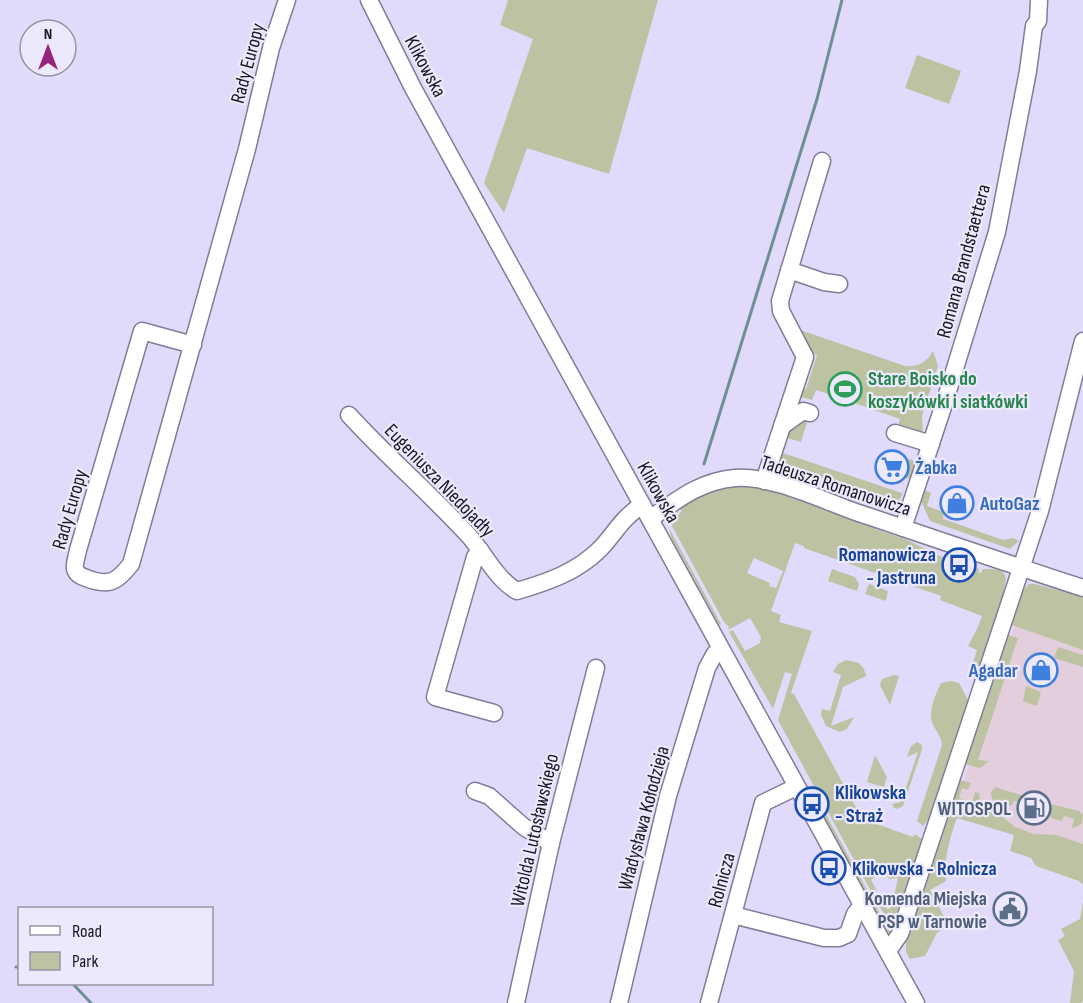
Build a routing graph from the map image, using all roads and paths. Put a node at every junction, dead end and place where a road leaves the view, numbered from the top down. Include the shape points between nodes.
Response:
1 (287, 0) edge
2 (369, 0) edge
3 (1039, 0) edge
4 (822, 160) dead end
5 (789, 270) junction
6 (839, 284) dead end
7 (1083, 341) edge
8 (193, 345) junction
9 (789, 403) junction
10 (349, 415) dead end
11 (782, 426) junction
12 (893, 436) dead end
13 (930, 448) junction
14 (764, 481) junction
15 (646, 512) junction
16 (903, 528) junction
17 (480, 550) junction
18 (1021, 567) junction
19 (1083, 588) edge
20 (720, 648) junction
21 (596, 668) dead end
22 (494, 713) dead end
23 (796, 787) junction
24 (475, 791) dead end
25 (551, 843) junction
26 (862, 905) junction
27 (733, 915) junction
28 (888, 951) junction
29 (516, 1003) edge
30 (619, 1003) edge
31 (709, 1003) edge
32 (916, 1003) edge

1 - 8 street, Rady Europy
2 - 15 street, Klikowska via 413,88
3 - 13 street, Romana Brandstaettera via 996,232
4 - 5 street
5 - 6 street
5 - 9 street via 781,311 805,357
7 - 18 street via 1040,511
8 - 8 street, Rady Europy via 131,564 121,577 109,583 95,582 78,574 78,550 142,331
9 - 11 street
9 - 11 street via 796,401 811,409
10 - 17 street, Eugeniusza Niedojadły
11 - 14 street
12 - 13 street
13 - 16 street, Romana Brandstaettera
14 - 15 street, Tadeusza Romanowicza via 740,478 704,484
14 - 16 street, Tadeusza Romanowicza
15 - 17 street, Eugeniusza Niedojadły via 627,515 591,558 566,575 517,591 501,578
15 - 20 street, Klikowska
16 - 18 street, Tadeusza Romanowicza
17 - 22 street via 475,556 435,697
18 - 19 street, Tadeusza Romanowicza
18 - 28 street via 900,934
20 - 23 street, Klikowska
20 - 30 street, Władysława Kołodzieja via 707,668 668,796
21 - 25 street, Witolda Lutosławskiego
23 - 26 street, Klikowska
23 - 27 street, Rolnicza via 763,803
24 - 25 street via 489,796
25 - 29 street, Witolda Lutosławskiego
26 - 27 street via 848,934 839,939
26 - 28 street, Klikowska
27 - 31 street, Rolnicza
28 - 32 street, Klikowska

